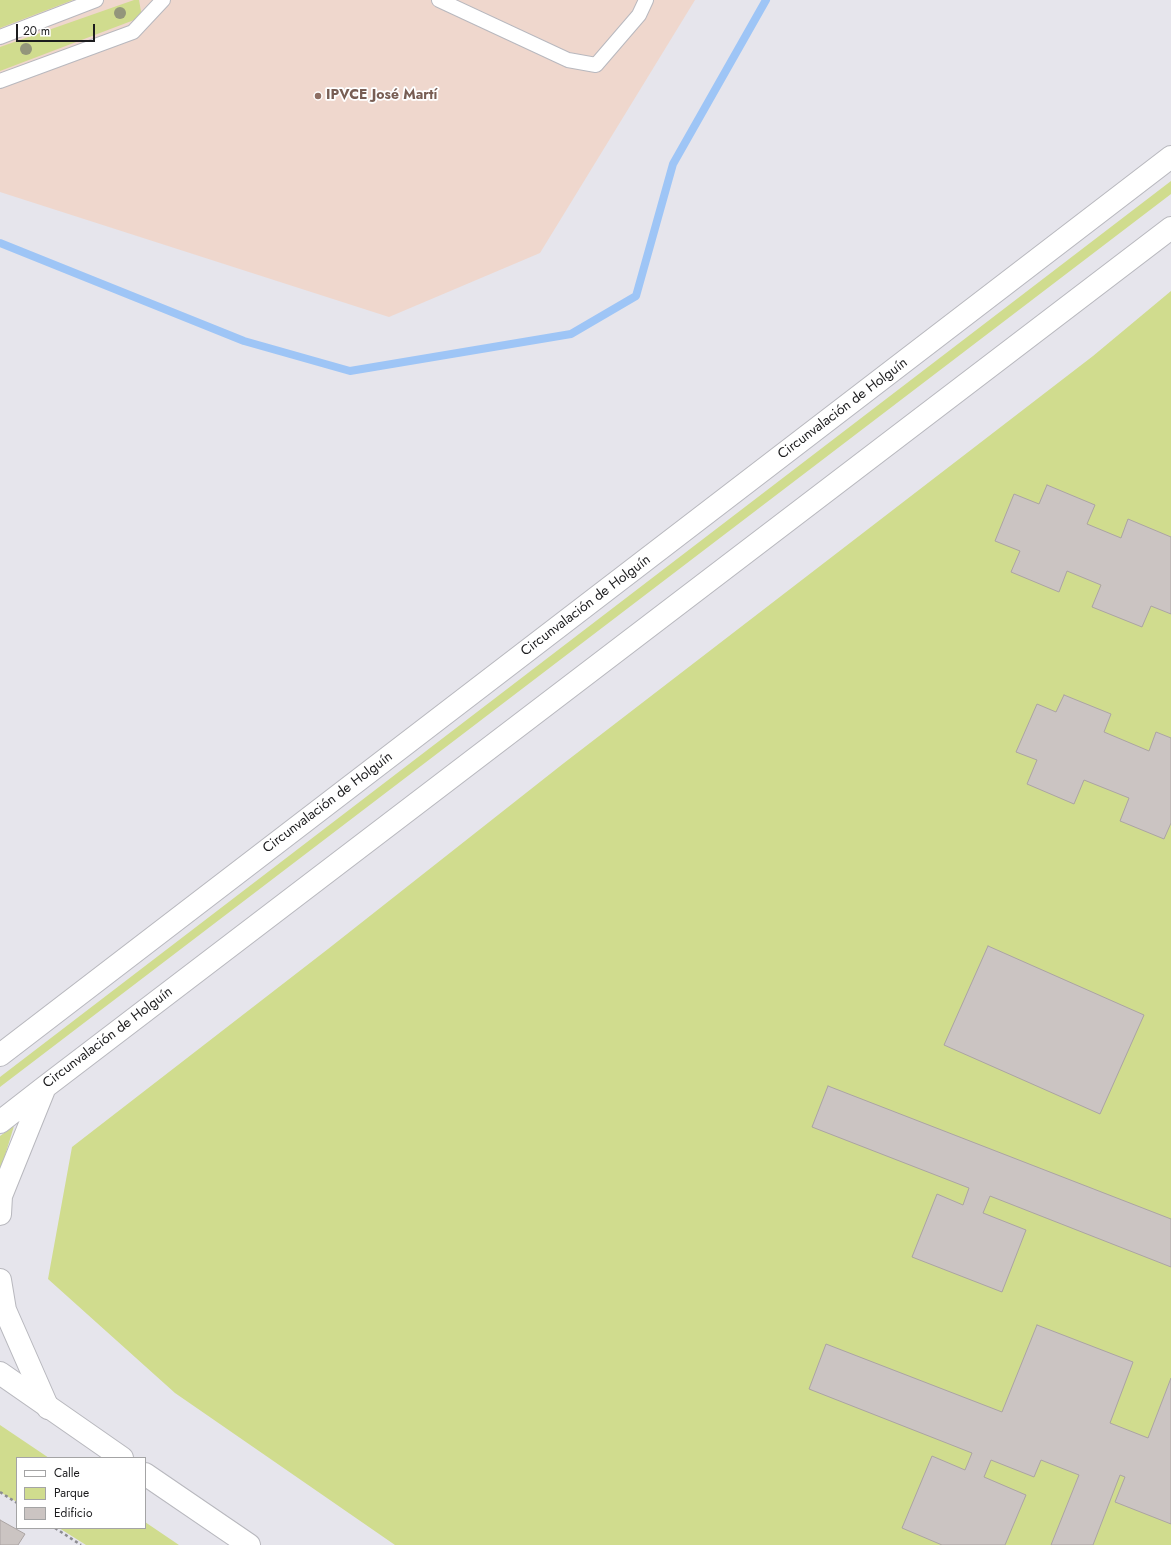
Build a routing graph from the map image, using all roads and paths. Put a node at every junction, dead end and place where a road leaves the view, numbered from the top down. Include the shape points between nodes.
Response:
1 (96, 0) edge
2 (163, 0) edge
3 (439, 0) edge
4 (646, 0) edge
5 (0, 37) edge
6 (0, 81) edge
7 (1171, 157) edge
8 (1171, 228) edge
9 (0, 1055) edge
10 (45, 1087) junction
11 (0, 1122) edge
12 (0, 1214) edge
13 (0, 1280) edge
14 (0, 1373) edge
15 (48, 1408) junction
16 (121, 1457) edge
17 (146, 1475) edge
18 (0, 1492) edge
19 (16, 1502) edge
20 (57, 1529) edge
21 (81, 1545) edge
22 (249, 1545) edge

1 - 5 lane
2 - 6 lane via 133,32
3 - 4 lane via 568,60 596,65 639,15
7 - 9 main road, Circunvalación de Holguín
8 - 10 main road, Circunvalación de Holguín
10 - 11 main road, Circunvalación de Holguín
10 - 12 main road via 1,1196
13 - 15 main road via 5,1310
14 - 15 main road
15 - 16 main road
17 - 22 main road
18 - 19 path
20 - 21 path

